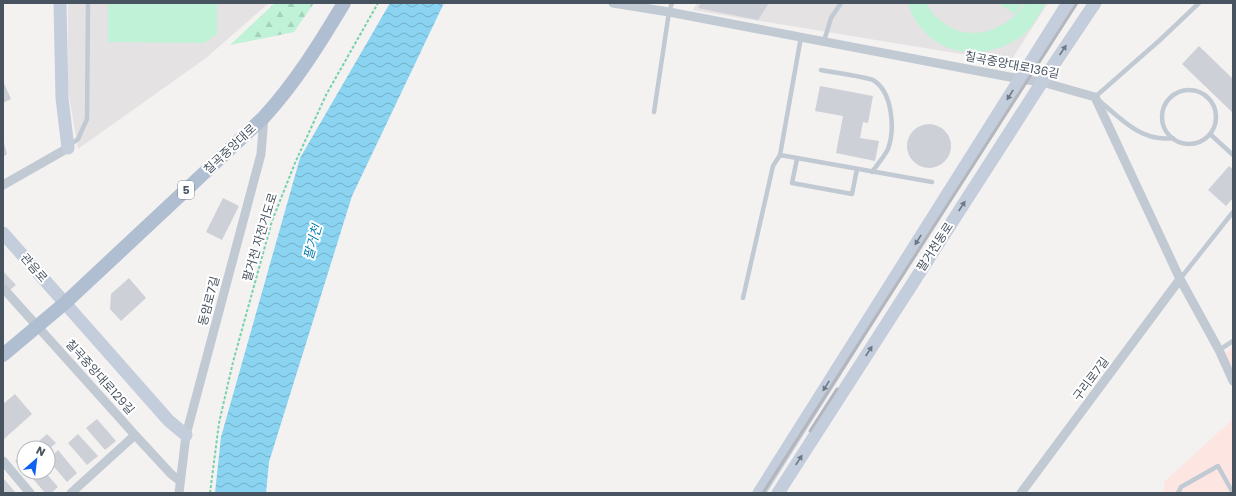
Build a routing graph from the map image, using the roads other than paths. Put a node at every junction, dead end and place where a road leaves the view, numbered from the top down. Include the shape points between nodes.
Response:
1 (60, 3) edge
2 (88, 3) edge
3 (344, 3) edge
4 (613, 3) edge
5 (840, 3) edge
6 (1068, 3) edge
7 (1095, 3) edge
8 (1199, 3) edge
9 (670, 7) edge
10 (801, 37) junction
11 (824, 41) junction
12 (821, 70) dead end
13 (1020, 79) junction
14 (1042, 82) junction
15 (1095, 97) junction
16 (654, 112) dead end
17 (264, 116) junction
18 (1210, 134) junction
19 (1173, 138) junction
20 (68, 148) junction
21 (780, 155) junction
22 (1233, 155) edge
23 (797, 159) junction
24 (857, 169) junction
25 (872, 172) junction
26 (932, 182) dead end
27 (3, 185) edge
28 (1233, 212) edge
29 (3, 233) edge
30 (1180, 278) junction
31 (3, 288) edge
32 (743, 298) dead end
33 (64, 303) junction
34 (37, 326) junction
35 (1233, 341) edge
36 (1219, 350) junction
37 (3, 355) edge
38 (1233, 381) edge
39 (135, 435) junction
40 (186, 435) junction
41 (3, 461) edge
42 (180, 481) junction
43 (30, 493) edge
44 (71, 493) edge
45 (179, 493) edge
46 (758, 493) edge
47 (778, 493) edge
48 (1020, 493) edge
49 (1178, 493) edge
50 (1233, 493) edge

1 - 20 street via 62,98
2 - 20 lane via 87,119 78,139
3 - 17 main road, 칠곡중앙대로 / 5 via 286,92
4 - 9 street, 칠곡중앙대로136길
5 - 11 lane via 831,18
6 - 13 street, 팔거천동로
14 -> 7 street, 팔거천동로
8 - 15 lane
9 - 10 street, 칠곡중앙대로136길
9 - 16 lane
10 - 11 street, 칠곡중앙대로136길
10 - 21 lane
11 - 13 street, 칠곡중앙대로136길
12 - 25 lane via 873,80 885,94 891,114 892,134 887,150
13 - 14 street, 칠곡중앙대로136길
13 -> 46 street, 팔거천동로
14 - 15 street, 칠곡중앙대로136길
47 -> 14 street, 팔거천동로
15 - 19 lane via 1137,132 1162,140
15 - 30 street
17 - 33 main road, 칠곡중앙대로 / 5
17 - 40 street, 동암로7길 via 261,154
18 - 19 lane via 1198,143 1189,144
18 - 19 lane via 1216,124 1215,107 1204,94 1186,90 1177,92 1164,105 1162,114 1165,128
18 - 22 lane
20 - 27 street
21 - 23 lane
21 - 32 lane via 773,166
23 - 24 lane
23 - 24 lane via 792,183 852,194
24 - 25 lane
25 - 26 lane
28 - 30 lane
29 - 33 street, 관음로
30 - 36 street
30 - 48 street, 구리로7길
31 - 34 street, 칠곡중앙대로129길
33 - 34 main road, 칠곡중앙대로 / 5
33 - 40 street, 관음로 via 169,421
34 - 37 main road, 칠곡중앙대로 / 5
34 - 39 street, 칠곡중앙대로129길
35 - 36 lane
36 - 38 street
39 - 42 street, 칠곡중앙대로129길
39 - 44 street
40 - 42 street, 동암로7길
41 - 43 street
42 - 45 street, 동암로7길
49 - 50 lane via 1181,487 1218,466

